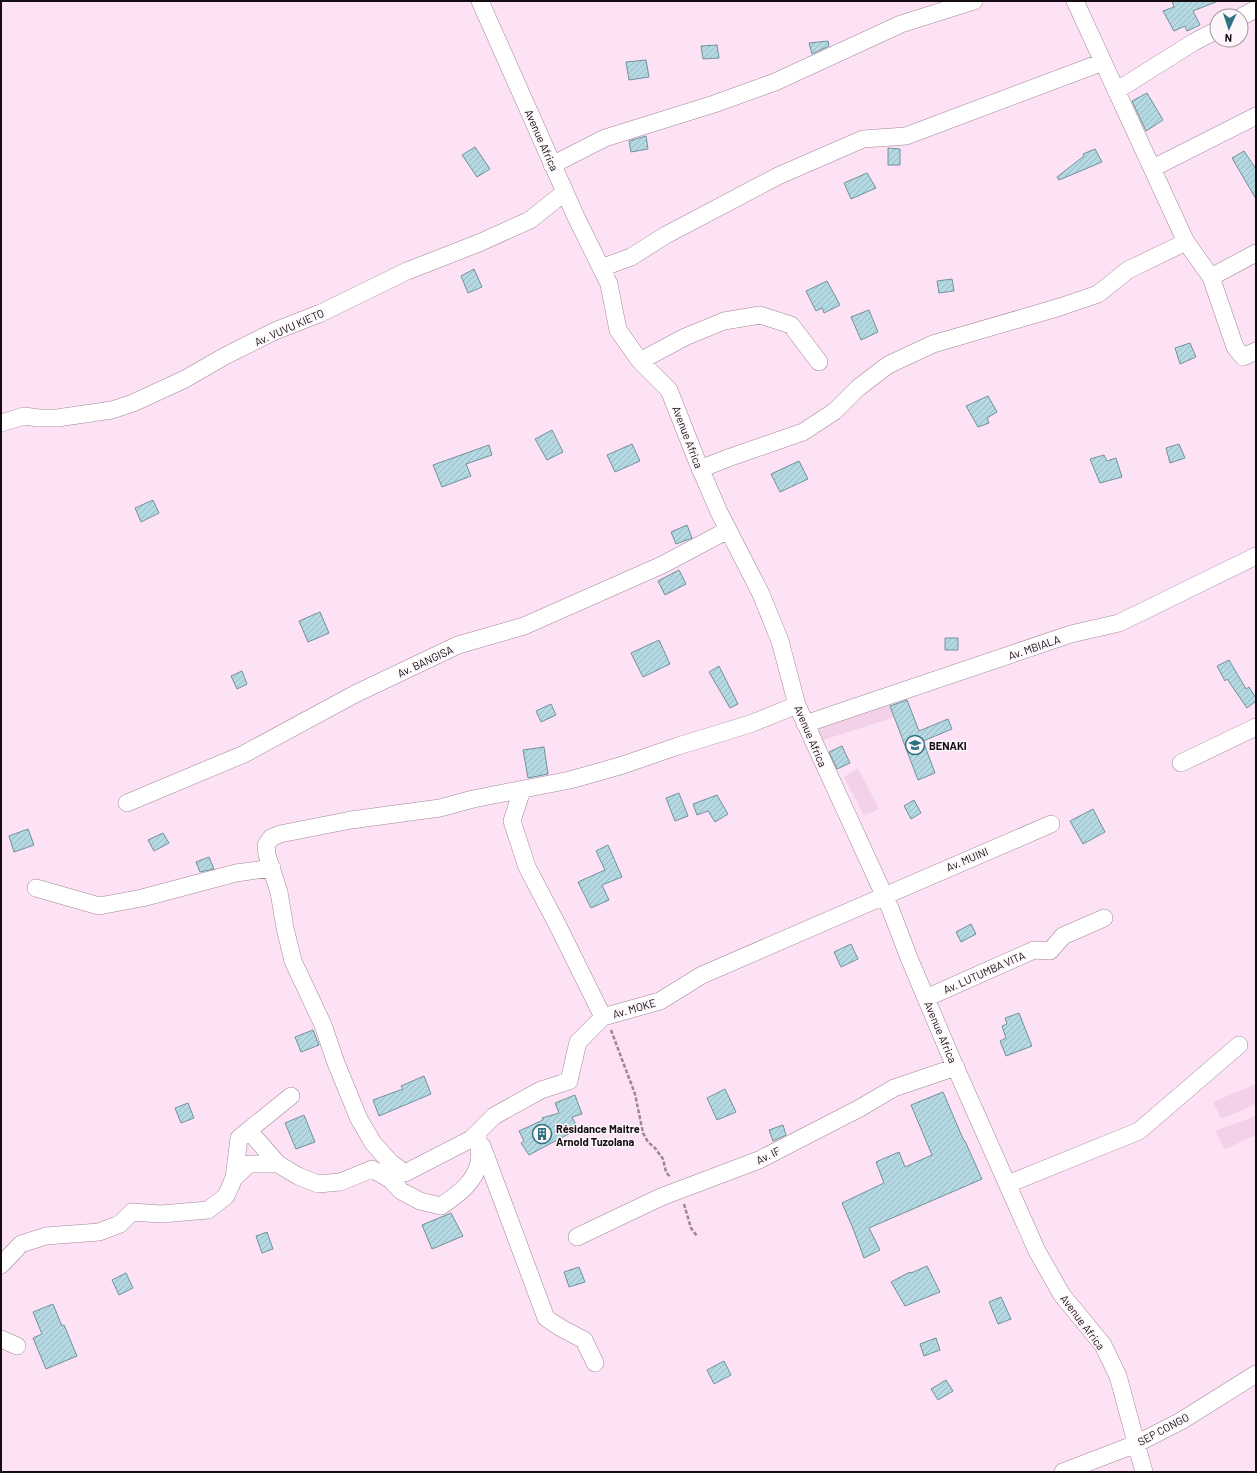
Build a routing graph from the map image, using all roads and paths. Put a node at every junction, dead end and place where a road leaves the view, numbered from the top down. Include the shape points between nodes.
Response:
1 (480, 1) edge
2 (974, 1) edge
3 (1075, 1) edge
4 (1209, 34) edge
5 (1103, 62) junction
6 (1116, 91) junction
7 (1256, 116) edge
8 (552, 165) junction
9 (1152, 168) junction
10 (565, 192) junction
11 (1186, 242) junction
12 (1256, 253) edge
13 (601, 268) junction
14 (1211, 277) junction
15 (1256, 351) edge
16 (640, 360) junction
17 (819, 362) dead end
18 (1, 423) edge
19 (700, 469) junction
20 (728, 530) junction
21 (1256, 556) edge
22 (797, 705) junction
23 (805, 724) junction
24 (1256, 727) edge
25 (1181, 763) dead end
26 (522, 790) junction
27 (127, 803) dead end
28 (1051, 824) dead end
29 (272, 868) junction
30 (36, 888) dead end
31 (884, 896) junction
32 (1104, 918) dead end
33 (926, 998) junction
34 (606, 1022) junction
35 (1239, 1045) dead end
36 (956, 1067) junction
37 (291, 1096) dead end
38 (248, 1131) junction
39 (477, 1133) junction
40 (278, 1164) junction
41 (234, 1178) junction
42 (673, 1182) dead end
43 (1008, 1184) junction
44 (684, 1202) dead end
45 (697, 1236) dead end
46 (577, 1238) dead end
47 (1, 1265) edge
48 (1, 1339) edge
49 (17, 1346) dead end
50 (595, 1363) dead end
51 (1256, 1374) edge
52 (1136, 1444) junction
53 (1064, 1472) edge
54 (1144, 1472) edge

1 - 8 street, Avenue Africa
2 - 8 street via 901,24 775,82 605,138
3 - 5 street
4 - 6 street
5 - 6 street
5 - 13 street via 906,136 863,139 778,176 666,235 631,257
6 - 9 street
7 - 9 street
8 - 10 street, Avenue Africa
9 - 11 street
10 - 13 street, Avenue Africa
10 - 18 street, Av. VUVU KIETO via 530,220 407,271 321,313 275,331 185,379 133,403 112,410 63,417 24,416
11 - 14 street
11 - 19 street via 1128,270 1098,294 933,344 888,365 858,388 835,411 803,432
12 - 14 street
13 - 16 street, Avenue Africa via 609,284 618,330
14 - 15 street via 1235,347 1243,357
16 - 17 street via 724,321 760,315 791,325
16 - 19 street, Avenue Africa via 669,390
19 - 20 street, Avenue Africa
20 - 22 street, Avenue Africa via 761,594 780,641
20 - 27 street, Av. BANGISA via 662,565 524,626 458,645 355,694 244,754
21 - 23 street, Av. MBIALA via 1119,623 1071,634
22 - 23 street, Avenue Africa
22 - 26 street via 750,724 623,765
23 - 31 street, Avenue Africa
24 - 25 street
26 - 29 street via 440,808 351,820 280,834 266,845
26 - 34 street via 512,821 528,866
28 - 31 street, Av. MUINI
29 - 30 street via 236,873 142,898 99,906
29 - 39 street, Av. MOKE via 293,961 323,1025 360,1119 374,1143 390,1162 405,1173 472,1140
31 - 33 street, Avenue Africa
31 - 34 street, Av. MOKE via 702,975 660,1001
32 - 33 street, Av. LUTUMBA VITA via 1063,936 1050,951 1034,950
33 - 36 street, Avenue Africa
34 - 39 street, Av. MOKE via 578,1042 569,1081 541,1090 494,1116
34 - 42 path via 635,1094 644,1133 648,1142 663,1159 666,1172
35 - 43 street via 1139,1131
36 - 43 street, Avenue Africa
36 - 46 street, Av. IF via 894,1088 759,1160 661,1197
37 - 38 street
38 - 40 street
38 - 41 street via 239,1138
39 - 40 street via 479,1161 472,1181 441,1206 420,1201 372,1170 340,1182 318,1184
39 - 50 street via 546,1318 584,1340
40 - 41 street via 249,1164
41 - 47 street via 226,1196 208,1210 161,1214 132,1212 120,1224 99,1232 46,1236 21,1244
43 - 52 street, Avenue Africa via 1037,1251 1062,1295 1103,1346 1118,1376
44 - 45 path via 691,1228
48 - 49 street
51 - 52 street, SEP CONGO via 1181,1421
52 - 53 street, SEP CONGO
52 - 54 street, Avenue Africa

